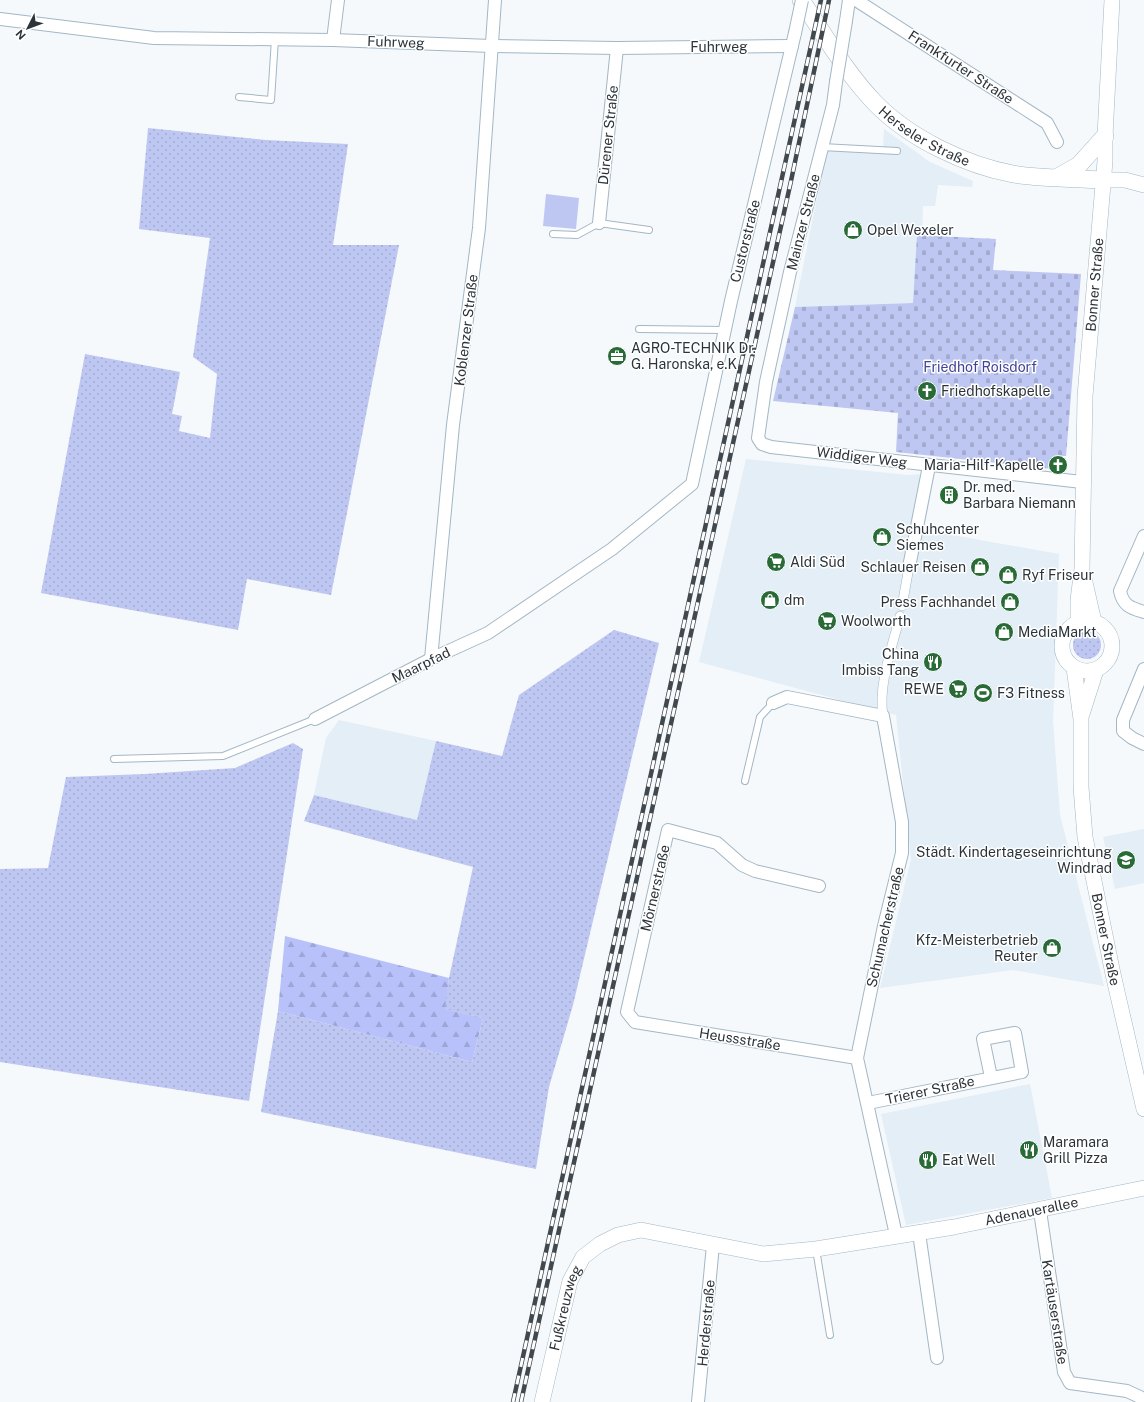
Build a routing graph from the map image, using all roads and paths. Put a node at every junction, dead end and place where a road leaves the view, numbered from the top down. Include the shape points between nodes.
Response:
1 (338, 0) edge
2 (495, 0) edge
3 (801, 0) edge
4 (849, 0) edge
5 (856, 0) edge
6 (1112, 0) edge
7 (0, 19) edge
8 (275, 39) junction
9 (333, 40) junction
10 (491, 46) junction
11 (792, 46) junction
12 (617, 48) junction
13 (239, 97) dead end
14 (1105, 136) junction
15 (1057, 142) dead end
16 (822, 147) junction
17 (896, 151) dead end
18 (1058, 177) junction
19 (1103, 180) junction
20 (1144, 185) edge
21 (599, 223) junction
22 (649, 230) dead end
23 (553, 234) dead end
24 (639, 329) dead end
25 (724, 330) junction
26 (762, 444) joint
27 (929, 466) junction
28 (1082, 482) junction
29 (692, 484) joint
30 (1144, 536) edge
31 (1139, 564) edge
32 (908, 567) joint
33 (1082, 569) junction
34 (902, 606) dead end
35 (1144, 612) edge
36 (900, 616) dead end
37 (1078, 622) junction
38 (1094, 622) junction
39 (431, 659) junction
40 (1074, 668) junction
41 (1096, 670) junction
42 (1144, 670) edge
43 (774, 703) joint
44 (883, 716) junction
45 (315, 719) joint
46 (1081, 719) junction
47 (1144, 744) edge
48 (114, 760) dead end
49 (745, 781) dead end
50 (819, 886) dead end
51 (627, 1012) joint
52 (857, 1058) junction
53 (991, 1077) dead end
54 (868, 1103) junction
55 (1144, 1109) edge
56 (1144, 1188) edge
57 (1040, 1211) junction
58 (919, 1233) junction
59 (896, 1235) junction
60 (713, 1244) junction
61 (816, 1249) junction
62 (830, 1335) dead end
63 (938, 1358) dead end
64 (542, 1402) edge
65 (698, 1402) edge
66 (1142, 1402) edge

1 - 9 street
2 - 10 street, Koblenzer Straße
3 - 11 street, Custorstraße, bridge
3 - 18 main road, Herseler Straße via 846,68 875,103 903,128 934,146 970,161 1013,174
4 - 16 street, Mainzer Straße, bridge via 833,105
5 - 15 street, Frankfurter Straße via 1047,123
6 - 14 street, Bonner Straße
7 - 8 street, Fuhrweg via 154,38
8 - 9 street, Fuhrweg
8 - 13 lane via 271,100
9 - 10 street, Fuhrweg
10 - 12 street, Fuhrweg
10 - 39 street, Koblenzer Straße via 479,228 453,424
11 - 12 street, Fuhrweg
11 - 25 street, Custorstraße
12 - 21 street, Dürener Straße
14 - 18 main road via 1079,165
14 - 19 street, Bonner Straße
16 - 17 lane
16 - 26 street, Mainzer Straße via 790,272 766,382 758,438
18 - 19 main road, Herseler Straße
19 - 20 street via 1125,180
19 - 28 street, Bonner Straße via 1085,396
21 - 22 lane
21 - 23 lane via 577,236
24 - 25 lane
25 - 29 street, Custorstraße
26 - 27 street, Widdiger Weg
27 - 28 street, Widdiger Weg
27 - 32 street
28 - 33 street, Bonner Straße
29 - 39 street, Maarpfad via 612,549 488,633
30 - 31 street
31 - 35 street via 1124,582 1120,592 1126,606
32 - 34 street
33 - 37 street, Bonner Straße
33 - 38 street, Bonner Straße
36 - 44 street, Schumacherstraße via 884,679 881,706
37 - 38 street
37 - 40 street via 1068,629 1061,644 1064,658
38 - 41 street via 1103,626 1110,635 1113,645 1111,656 1105,665
39 - 45 street, Maarpfad
40 - 41 street via 1089,672
40 - 46 street, Bonner Straße
41 - 46 street, Bonner Straße
42 - 47 street via 1123,720 1123,731
43 - 44 street via 787,696
43 - 49 lane via 760,717
44 - 52 street, Schumacherstraße via 902,822 902,854 884,926
45 - 48 lane, Maarpfad via 223,756
46 - 55 street, Bonner Straße via 1081,787 1085,836
50 - 51 street, Mörnerstraße via 755,871 742,865 716,843 668,830
51 - 52 street, Heussstraße via 635,1022
52 - 54 street, Schumacherstraße
53 - 54 street, Trierer Straße
54 - 59 street, Schumacherstraße
56 - 57 street, Adenauerallee
57 - 58 street, Adenauerallee
57 - 66 street, Kartäuserstraße via 1064,1372 1070,1383 1127,1391 1140,1397
58 - 59 street, Adenauerallee
58 - 63 street
59 - 61 street, Adenauerallee
60 - 61 street, Adenauerallee via 763,1254
60 - 64 street, Fußkreuzweg via 641,1230 618,1234 584,1257 570,1281
60 - 65 street, Herderstraße
61 - 62 lane

